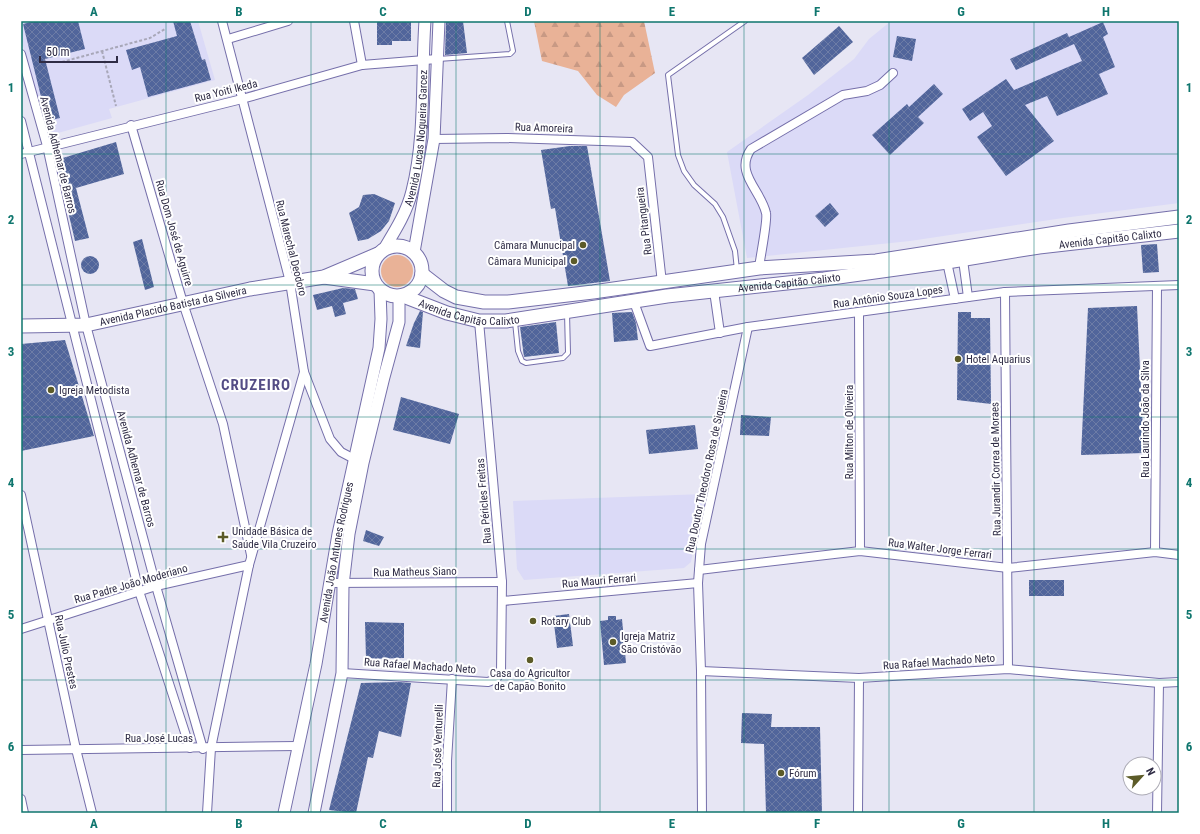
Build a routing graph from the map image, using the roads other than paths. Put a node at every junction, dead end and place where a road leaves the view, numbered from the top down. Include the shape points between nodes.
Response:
1 (222, 21) edge
2 (288, 21) edge
3 (354, 21) edge
4 (425, 21) edge
5 (439, 21) edge
6 (507, 21) edge
7 (744, 21) edge
8 (228, 39) junction
9 (21, 54) edge
10 (422, 59) junction
11 (437, 59) junction
12 (362, 65) junction
13 (23, 68) edge
14 (893, 73) dead end
15 (242, 99) junction
16 (21, 121) edge
17 (131, 125) junction
18 (434, 139) junction
19 (46, 146) junction
20 (24, 153) edge
21 (648, 157) joint
22 (417, 168) junction
23 (429, 171) junction
24 (1179, 217) edge
25 (1179, 231) edge
26 (381, 252) junction
27 (414, 252) junction
28 (963, 260) junction
29 (947, 262) junction
30 (759, 268) junction
31 (738, 273) junction
32 (422, 274) junction
33 (324, 277) junction
34 (290, 282) junction
35 (662, 283) junction
36 (1179, 285) edge
37 (1157, 286) junction
38 (378, 287) junction
39 (714, 291) junction
40 (1006, 292) junction
41 (401, 296) junction
42 (968, 297) junction
43 (954, 299) junction
44 (634, 302) junction
45 (183, 303) junction
46 (566, 312) junction
47 (859, 313) junction
48 (515, 320) junction
49 (479, 321) junction
50 (21, 326) edge
51 (80, 326) junction
52 (748, 327) junction
53 (720, 333) junction
54 (304, 372) junction
55 (358, 461) junction
56 (124, 467) junction
57 (109, 470) junction
58 (21, 495) edge
59 (860, 550) junction
60 (1155, 552) junction
61 (1179, 554) edge
62 (251, 556) junction
63 (249, 565) junction
64 (1008, 568) junction
65 (699, 570) junction
66 (502, 582) junction
67 (330, 583) junction
68 (698, 583) junction
69 (343, 584) junction
70 (156, 586) junction
71 (139, 591) junction
72 (503, 602) junction
73 (49, 620) junction
74 (21, 629) edge
75 (1008, 669) junction
76 (701, 671) junction
77 (342, 672) junction
78 (859, 678) junction
79 (452, 679) junction
80 (496, 679) joint
81 (1179, 682) edge
82 (1159, 683) junction
83 (297, 746) junction
84 (190, 748) junction
85 (207, 748) junction
86 (76, 749) junction
87 (21, 750) edge
88 (21, 798) edge
89 (24, 813) edge
90 (92, 813) edge
91 (207, 813) edge
92 (284, 813) edge
93 (314, 813) edge
94 (447, 813) edge
95 (702, 813) edge
96 (858, 813) edge
97 (1152, 813) edge
98 (1157, 813) edge
99 (1161, 813) edge

1 - 8 street, Rua Marechal Deodoro
2 - 8 street
3 - 12 street
4 - 10 street, Avenida Lucas Nogueira Garcez
5 - 11 street, Avenida Lucas Nogueira Garcez
6 - 11 lane via 513,45 510,54
7 - 31 lane via 668,75 678,155 694,185 715,204 723,217
8 - 15 street, Rua Marechal Deodoro
9 - 13 street, Avenida Adhemar de Barros
10 - 11 street, Rua Yoiti Ikeda
10 - 12 street, Rua Yoiti Ikeda
10 - 22 street, Avenida Lucas Nogueira Garcez via 421,141
11 - 18 street, Avenida Lucas Nogueira Garcez
12 - 15 street, Rua Yoiti Ikeda
13 - 19 street, Avenida Adhemar de Barros
14 - 30 street via 874,88 843,95 820,107 751,149 746,156 745,164 750,182 767,215
15 - 17 street, Rua Yoiti Ikeda
15 - 34 street, Rua Marechal Deodoro
16 - 20 street, Avenida Adhemar de Barros
17 - 19 street, Rua Yoiti Ikeda
17 - 45 street, Rua Dom José de Aguirre
18 - 21 street, Rua Amoreira via 506,138 632,142
18 - 23 street, Avenida Lucas Nogueira Garcez
19 - 20 street, Rua Yoiti Ikeda
19 - 51 street, Avenida Adhemar de Barros
20 - 51 street, Avenida Adhemar de Barros
21 - 35 street, Rua Pitangueira
22 - 23 street
22 - 26 street, Avenida Lucas Nogueira Garcez via 412,193 399,223
23 - 27 street, Avenida Lucas Nogueira Garcez
24 - 30 main road, Avenida Capitão Calixto via 876,261
25 - 28 main road, Avenida Capitão Calixto via 1039,247
26 - 27 main road via 400,246
26 - 33 main road, Avenida Placido Batista da Silveira
26 - 38 main road via 372,268 372,276
27 - 32 main road via 419,258
28 - 29 main road, Avenida Capitão Calixto
28 - 42 street
29 - 39 main road, Avenida Capitão Calixto
29 - 43 street
30 - 31 main road, Avenida Capitão Calixto
31 - 35 main road, Avenida Capitão Calixto
32 - 35 main road, Avenida Capitão Calixto via 456,297 484,302
32 - 41 main road via 416,288
33 - 34 main road, Avenida Placido Batista da Silveira
33 - 38 main road, Avenida Placido Batista da Silveira
34 - 45 main road, Avenida Placido Batista da Silveira
34 - 54 street, Rua Marechal Deodoro
36 - 37 street, Rua Antônio Souza Lopes
37 - 40 street, Rua Antônio Souza Lopes
37 - 60 street, Rua Laurindo João da Silva
38 - 41 main road via 389,295
38 - 55 street, Avenida João Antunes Rodrigues via 381,319 379,348
39 - 44 main road, Avenida Capitão Calixto
39 - 53 street
40 - 42 street, Rua Antônio Souza Lopes
40 - 64 street, Rua Jurandir Correa de Moraes
41 - 49 main road, Avenida Capitão Calixto via 447,313
41 - 55 street, Avenida João Antunes Rodrigues via 400,322
42 - 43 street, Rua Antônio Souza Lopes
43 - 47 street, Rua Antônio Souza Lopes
44 - 46 main road, Avenida Capitão Calixto
44 - 53 street, Rua Antônio Souza Lopes via 650,346
45 - 51 main road, Avenida Placido Batista da Silveira
45 - 62 street, Rua Dom José de Aguirre via 223,424
46 - 48 main road, Avenida Capitão Calixto
46 - 48 lane via 568,353 563,358 526,363 522,361 518,351
47 - 52 street, Rua Antônio Souza Lopes
47 - 59 street, Rua Milton de Oliveira
48 - 49 main road, Avenida Capitão Calixto
49 - 66 street, Rua Péricles Freitas
50 - 51 main road, Avenida Placido Batista da Silveira
51 - 56 street, Avenida Adhemar de Barros
51 - 57 street, Avenida Adhemar de Barros
52 - 53 street, Rua Antônio Souza Lopes
52 - 65 street, Rua Doutor Theodoro Rosa de Siqueira via 701,544
54 - 55 street, Rua Marechal Deodoro via 330,439 341,452
54 - 62 street, Avenida Adhemar de Barros
55 - 67 street, Avenida João Antunes Rodrigues
55 - 69 street, Avenida João Antunes Rodrigues
56 - 57 street
56 - 70 street, Avenida Adhemar de Barros
57 - 71 street, Avenida Adhemar de Barros
58 - 73 street, Rua Julio Prestes
59 - 64 street, Rua Walter Jorge Ferrari
59 - 65 street, Rua Walter Jorge Ferrari
60 - 61 street, Rua Walter Jorge Ferrari
60 - 64 street, Rua Walter Jorge Ferrari
62 - 63 street, Avenida Adhemar de Barros
63 - 70 street, Rua Padre João Moderiano
63 - 85 street, Avenida Adhemar de Barros
64 - 75 street, Rua Jurandir Correa de Moraes
65 - 68 street, Rua Doutor Theodoro Rosa de Siqueira
66 - 69 street, Rua Matheus Siano
66 - 72 street, Rua Péricles Freitas
67 - 69 street, Rua Matheus Siano
67 - 83 street, Avenida João Antunes Rodrigues via 316,664
68 - 72 street, Rua Mauri Ferrari
68 - 76 street, Rua Doutor Theodoro Rosa de Siqueira
69 - 77 street, Avenida João Antunes Rodrigues
70 - 71 street, Rua Padre João Moderiano
70 - 85 street, Avenida Adhemar de Barros
71 - 73 street, Rua Padre João Moderiano
71 - 84 street, Avenida Adhemar de Barros
72 - 80 street, Rua Péricles Freitas via 501,672
73 - 74 street, Rua Padre João Moderiano
73 - 86 street, Rua Julio Prestes
75 - 78 street, Rua Rafael Machado Neto
75 - 82 street, Rua Rafael Machado Neto
76 - 78 street, Rua Rafael Machado Neto
76 - 95 street, Rua Doutor Theodoro Rosa de Siqueira
77 - 79 street, Rua Rafael Machado Neto
77 - 93 street, Avenida João Antunes Rodrigues
78 - 96 street
79 - 80 street, Rua Rafael Machado Neto via 488,682
79 - 94 street, Rua José Venturelli
81 - 82 street, Rua Rafael Machado Neto
82 - 98 street
83 - 85 street, Rua José Lucas
83 - 92 street, Avenida João Antunes Rodrigues
84 - 85 street, Rua José Lucas
84 - 86 street, Rua José Lucas
85 - 91 street, Avenida Adhemar de Barros
86 - 87 street, Rua José Lucas
86 - 90 street, Rua Julio Prestes
88 - 89 street
97 - 98 street
98 - 99 street

